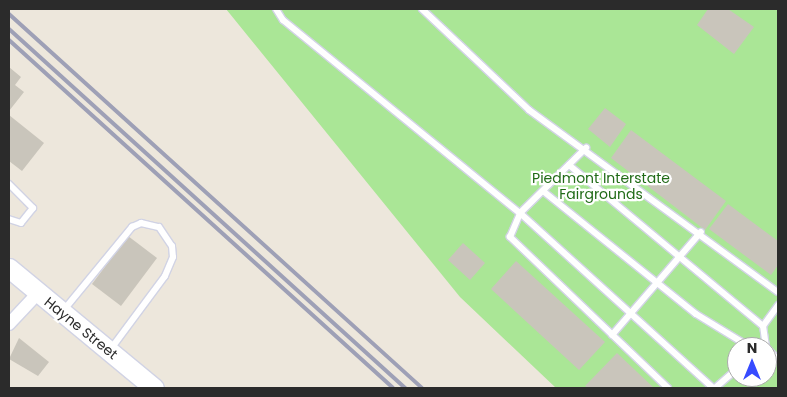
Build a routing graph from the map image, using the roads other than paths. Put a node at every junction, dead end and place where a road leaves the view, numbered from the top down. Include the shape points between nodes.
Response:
1 (276, 9) edge
2 (422, 9) edge
3 (586, 148) junction
4 (569, 165) junction
5 (9, 184) edge
6 (543, 191) junction
7 (520, 213) junction
8 (9, 219) edge
9 (700, 232) junction
10 (682, 258) junction
11 (9, 268) edge
12 (659, 284) junction
13 (778, 292) edge
14 (38, 293) junction
15 (778, 305) edge
16 (62, 312) junction
17 (632, 316) junction
18 (9, 324) edge
19 (763, 326) junction
20 (612, 335) junction
21 (734, 337) edge
22 (764, 337) edge
23 (109, 351) junction
24 (727, 377) edge
25 (154, 388) edge
26 (668, 388) edge
27 (714, 388) edge

1 - 7 lane via 283,20
2 - 3 lane via 529,110
3 - 4 lane
3 - 9 lane
4 - 6 lane
4 - 10 lane
5 - 8 lane via 33,208 21,223
6 - 7 lane
6 - 12 lane
7 - 17 lane
7 - 20 lane via 510,237
9 - 10 lane
9 - 13 lane
10 - 12 lane
10 - 19 lane
11 - 14 street, Hayne Street
12 - 17 lane
12 - 21 lane via 696,314
14 - 16 street, Hayne Street
14 - 18 street
15 - 19 lane
16 - 23 street, Hayne Street
16 - 23 lane via 132,227 141,223 159,227 172,246 173,257 165,276
17 - 20 lane
17 - 27 lane
19 - 22 lane
20 - 26 lane
23 - 25 street, Hayne Street
24 - 27 lane

